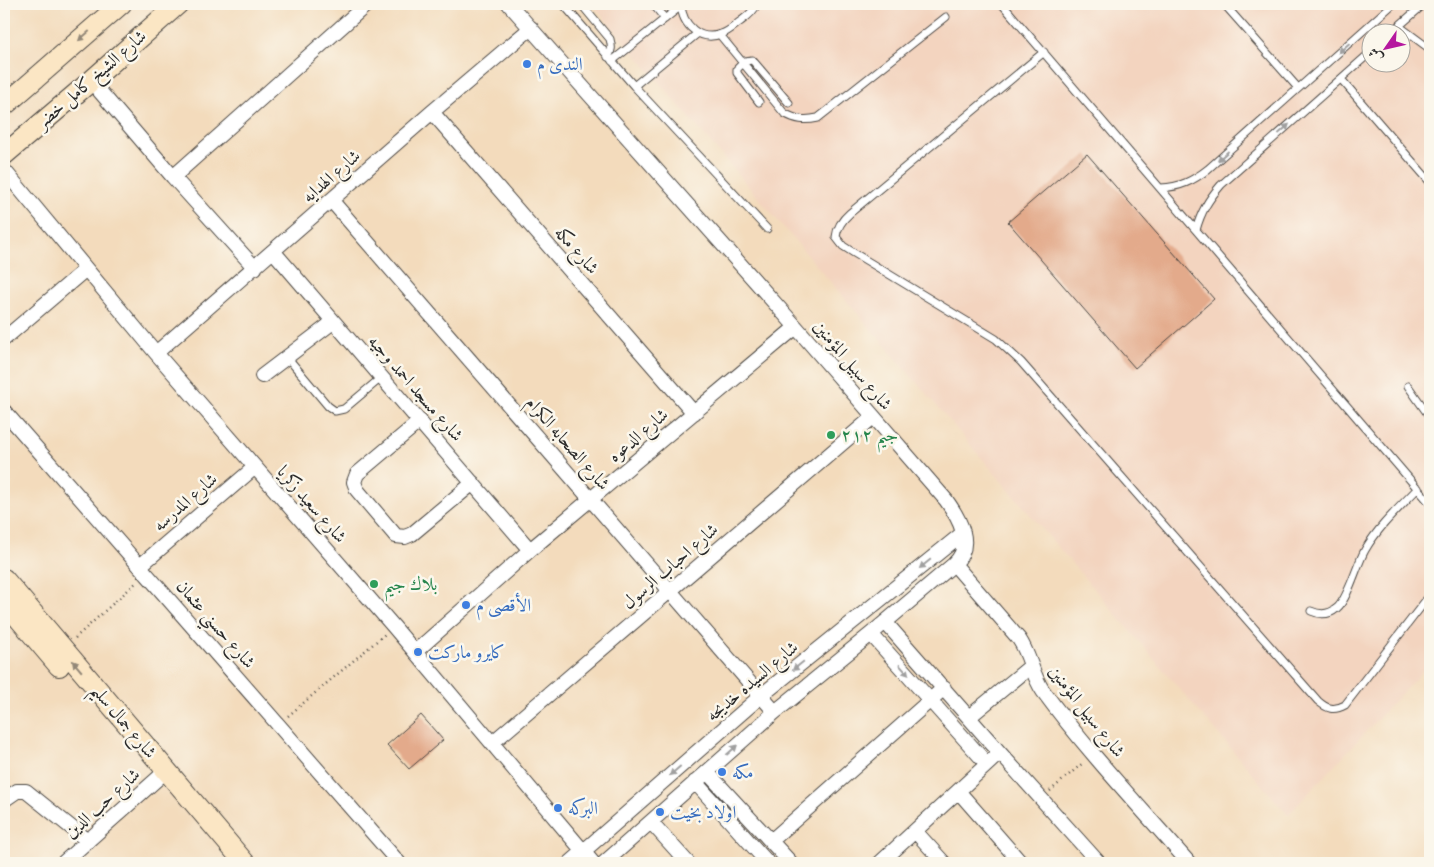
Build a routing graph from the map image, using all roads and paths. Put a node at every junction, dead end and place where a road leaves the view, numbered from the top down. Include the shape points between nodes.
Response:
1 (121, 4) edge
2 (178, 4) edge
3 (367, 4) edge
4 (509, 4) edge
5 (563, 4) edge
6 (581, 4) edge
7 (653, 4) edge
8 (757, 4) edge
9 (1002, 4) edge
10 (1224, 4) edge
11 (1393, 4) edge
12 (1424, 4) edge
13 (681, 5) edge
14 (946, 17) dead end
15 (665, 19) junction
16 (1404, 22) edge
17 (531, 28) junction
18 (698, 33) junction
19 (720, 35) junction
20 (1412, 36) edge
21 (1430, 50) edge
22 (1044, 52) junction
23 (610, 59) junction
24 (1362, 60) edge
25 (742, 62) junction
26 (1341, 79) junction
27 (91, 81) junction
28 (634, 86) junction
29 (1298, 88) junction
30 (759, 102) dead end
31 (789, 103) dead end
32 (4, 106) edge
33 (432, 112) junction
34 (4, 155) edge
35 (4, 170) edge
36 (173, 177) junction
37 (1430, 182) edge
38 (1161, 188) junction
39 (331, 200) junction
40 (767, 229) dead end
41 (1196, 230) junction
42 (273, 251) junction
43 (255, 268) junction
44 (86, 269) junction
45 (333, 322) junction
46 (796, 326) junction
47 (4, 339) edge
48 (156, 353) junction
49 (287, 357) junction
50 (262, 376) dead end
51 (382, 377) junction
52 (1408, 386) dead end
53 (4, 411) edge
54 (694, 413) junction
55 (873, 417) junction
56 (1430, 417) edge
57 (420, 421) junction
58 (255, 467) junction
59 (473, 483) junction
60 (1418, 488) junction
61 (591, 499) junction
62 (1430, 503) edge
63 (963, 533) junction
64 (530, 550) junction
65 (954, 564) junction
66 (143, 570) junction
67 (4, 579) edge
68 (670, 590) junction
69 (1430, 595) edge
70 (4, 601) edge
71 (1312, 611) dead end
72 (886, 622) junction
73 (394, 627) junction
74 (871, 634) junction
75 (62, 649) junction
76 (415, 652) junction
77 (1031, 666) junction
78 (944, 688) junction
79 (762, 695) junction
80 (931, 700) junction
81 (775, 712) junction
82 (969, 716) junction
83 (278, 724) junction
84 (492, 743) junction
85 (1000, 753) junction
86 (1094, 754) junction
87 (987, 764) junction
88 (708, 772) junction
89 (160, 775) junction
90 (695, 782) junction
91 (958, 791) junction
92 (1041, 798) junction
93 (4, 800) edge
94 (651, 822) junction
95 (915, 831) junction
96 (88, 841) junction
97 (771, 841) junction
98 (583, 852) junction
99 (63, 863) edge
100 (227, 863) edge
101 (245, 863) edge
102 (399, 863) edge
103 (570, 863) edge
104 (593, 863) edge
105 (604, 863) edge
106 (688, 863) edge
107 (768, 863) edge
108 (791, 863) edge
109 (880, 863) edge
110 (944, 863) edge
111 (1020, 863) edge
112 (1099, 863) edge
113 (1189, 863) edge

1 -> 32 main road
2 - 27 main road, شارع الشيخ كامل خضر
3 - 36 street
4 - 17 street, شارع سبيل المؤمنين
5 - 23 lane
6 - 23 lane via 610,39
7 - 15 lane
8 - 19 lane via 752,13
9 - 22 lane
10 - 29 lane
11 -> 29 lane
12 - 16 lane
13 - 15 lane
13 - 18 lane via 683,18
14 - 25 lane via 818,118 807,121 784,113
15 - 23 lane
17 - 33 street, شارع الهدايه
17 - 46 street, شارع سبيل المؤمنين
18 - 19 lane
18 - 28 lane
19 - 25 lane
20 - 21 lane
22 - 38 lane
22 - 69 lane via 843,219 836,237 842,246 996,339 1021,362 1326,708 1336,709 1345,705
23 - 28 lane
24 - 26 lane
25 - 30 lane via 737,73
25 - 31 lane via 754,62
26 - 37 lane
41 -> 26 lane via 1200,214 1221,186
27 - 34 main road, شارع الشيخ كامل خضر
27 - 36 street
28 - 40 lane
29 -> 38 lane via 1198,177 1181,186
33 - 39 street, شارع الهدايه
33 - 54 street, شارع مكه
35 - 44 street, شارع سعيد زكريا
36 - 43 street
38 - 41 lane
39 - 42 street, شارع الهدايه
39 - 61 street, شارع الصحابه الكرام
41 - 60 lane
42 - 43 street, شارع الهدايه
42 - 45 street, شارع مسجد احمد وجيه
43 - 48 street, شارع الهدايه
44 - 47 street
44 - 48 street, شارع سعيد زكريا
45 - 49 street
45 - 51 street, شارع مسجد احمد وجيه
46 - 54 street, شارع الدعوه
46 - 55 street, شارع سبيل المؤمنين
48 - 58 street, شارع سعيد زكريا
49 - 50 street
49 - 51 lane via 335,411 344,409
51 - 57 street, شارع مسجد احمد وجيه
52 - 56 lane
53 - 66 street, شارع حسني عثمان
54 - 61 street, شارع الدعوه
55 - 63 street, شارع سبيل المؤمنين via 946,500
55 - 68 street, شارع احباب الرسول
57 - 59 street, شارع مسجد احمد وجيه
57 - 59 street via 357,474 356,490 396,536 404,537 412,534
58 - 66 street, شارع المدرسه
58 - 73 street, شارع سعيد زكريا
59 - 64 street, شارع مسجد احمد وجيه
60 - 62 lane
60 - 71 lane via 1376,534 1338,608 1322,614
61 - 64 street, شارع الدعوه
61 - 68 street, شارع الصحابه الكرام
63 - 65 street via 965,547
63 -> 79 street, شارع السيده خديجه
64 - 76 street, شارع الدعوه
65 - 72 street
65 - 77 street, شارع سبيل المؤمنين via 1019,639
66 - 75 path
66 - 83 street, شارع حسني عثمان
67 - 75 main road, شارع جمال سليم
68 - 79 street, شارع الصحابه الكرام
68 - 84 street, شارع احباب الرسول
70 - 89 main road, شارع جمال سليم
72 - 74 street
72 - 78 street
73 - 76 street, شارع سعيد زكريا
73 - 83 path
74 -> 80 street
74 - 81 street
89 -> 75 main road, شارع جمال سليم
76 - 84 street, شارع سعيد زكريا
77 - 82 street
77 - 86 street, شارع سبيل المؤمنين via 1044,692
78 - 80 street
78 - 82 street
79 - 81 street, شارع الصحابه الكرام
79 -> 98 street, شارع السيده خديجه
80 - 87 street
80 - 97 street
88 -> 81 street
82 - 85 street
83 - 102 street, شارع حسني عثمان
84 - 98 street, شارع سعيد زكريا
85 - 87 street
85 - 92 street
86 - 92 path
86 - 113 street, شارع سبيل المؤمنين
87 - 91 street
88 - 90 street
88 - 97 street
89 - 96 street, شارع حب الدين
89 - 100 main road, شارع جمال سليم
89 - 101 main road, شارع جمال سليم
90 - 94 street
90 - 107 street
91 - 95 street
91 - 111 street
92 - 112 street
93 - 96 street via 17,791 26,791
94 - 105 street
94 - 106 street
95 - 109 street
95 - 110 street
96 - 99 street, شارع حب الدين
97 - 108 street
98 - 103 street, شارع السيده خديجه
98 - 104 street, شارع سعيد زكريا

